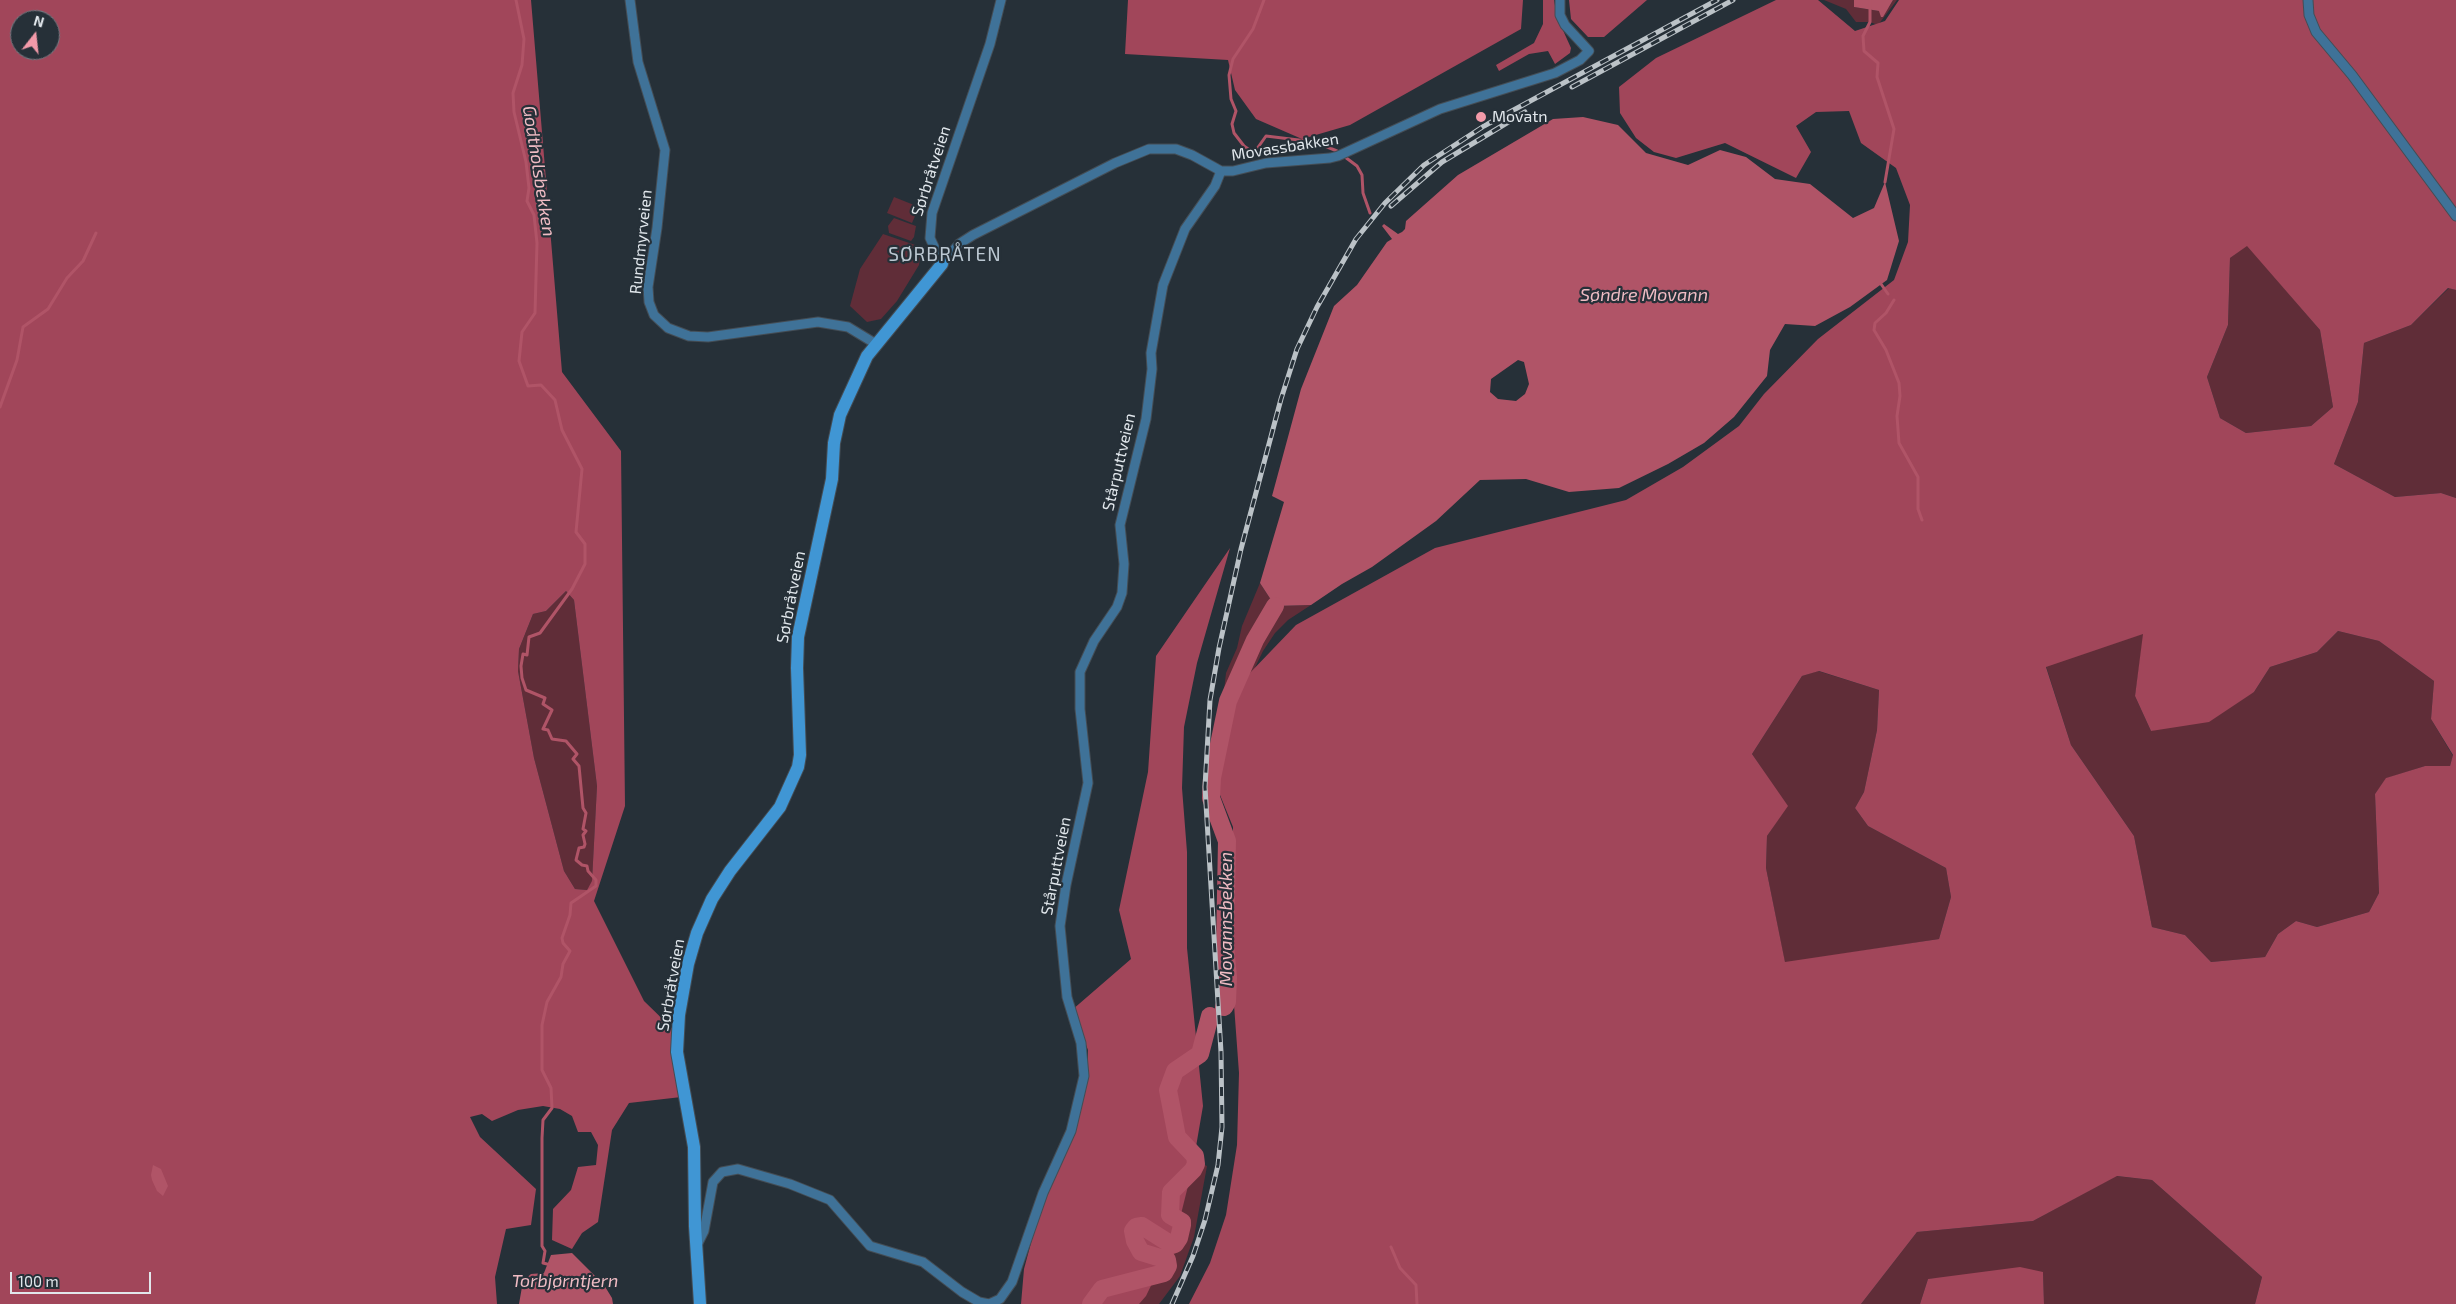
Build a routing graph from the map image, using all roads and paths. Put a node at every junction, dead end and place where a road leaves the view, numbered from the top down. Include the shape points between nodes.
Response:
1 (630, 0) edge
2 (1001, 0) edge
3 (1560, 0) edge
4 (2308, 0) edge
5 (1221, 171) junction
6 (2456, 216) edge
7 (942, 264) junction
8 (876, 344) junction
9 (697, 1245) junction
10 (700, 1304) edge

1 - 8 street, Rundmyrveien via 638,62 665,150 648,288 654,315 668,328 688,336 708,337 818,322 848,327
2 - 7 street, Sørbråtveien via 990,44 932,213 930,238
3 - 5 street, Movassbakken via 1560,15 1565,25 1588,51 1580,60 1555,73 1426,114 1342,155
4 - 6 street via 2309,15 2316,32 2352,75
5 - 7 street, Movassbakken via 1176,149 1143,150 973,235 959,244
5 - 9 street, Stårputtveien via 1215,186 1185,229 1164,285 1151,353 1146,419 1120,524 1124,564 1122,593 1080,672 1081,724 1088,783 1060,926 1067,997 1080,1044 1084,1076 1071,1131 1042,1193 1012,1282 1000,1299 989,1304 979,1302 924,1262 870,1246 830,1200 738,1169 722,1172 712,1182 704,1231
7 - 8 street, Sørbråtveien
8 - 9 street, Sørbråtveien via 848,393 835,433 832,480 798,637 798,766 780,807 712,899 688,964 677,1038 678,1066 694,1147
9 - 10 street, Sørbråtveien

